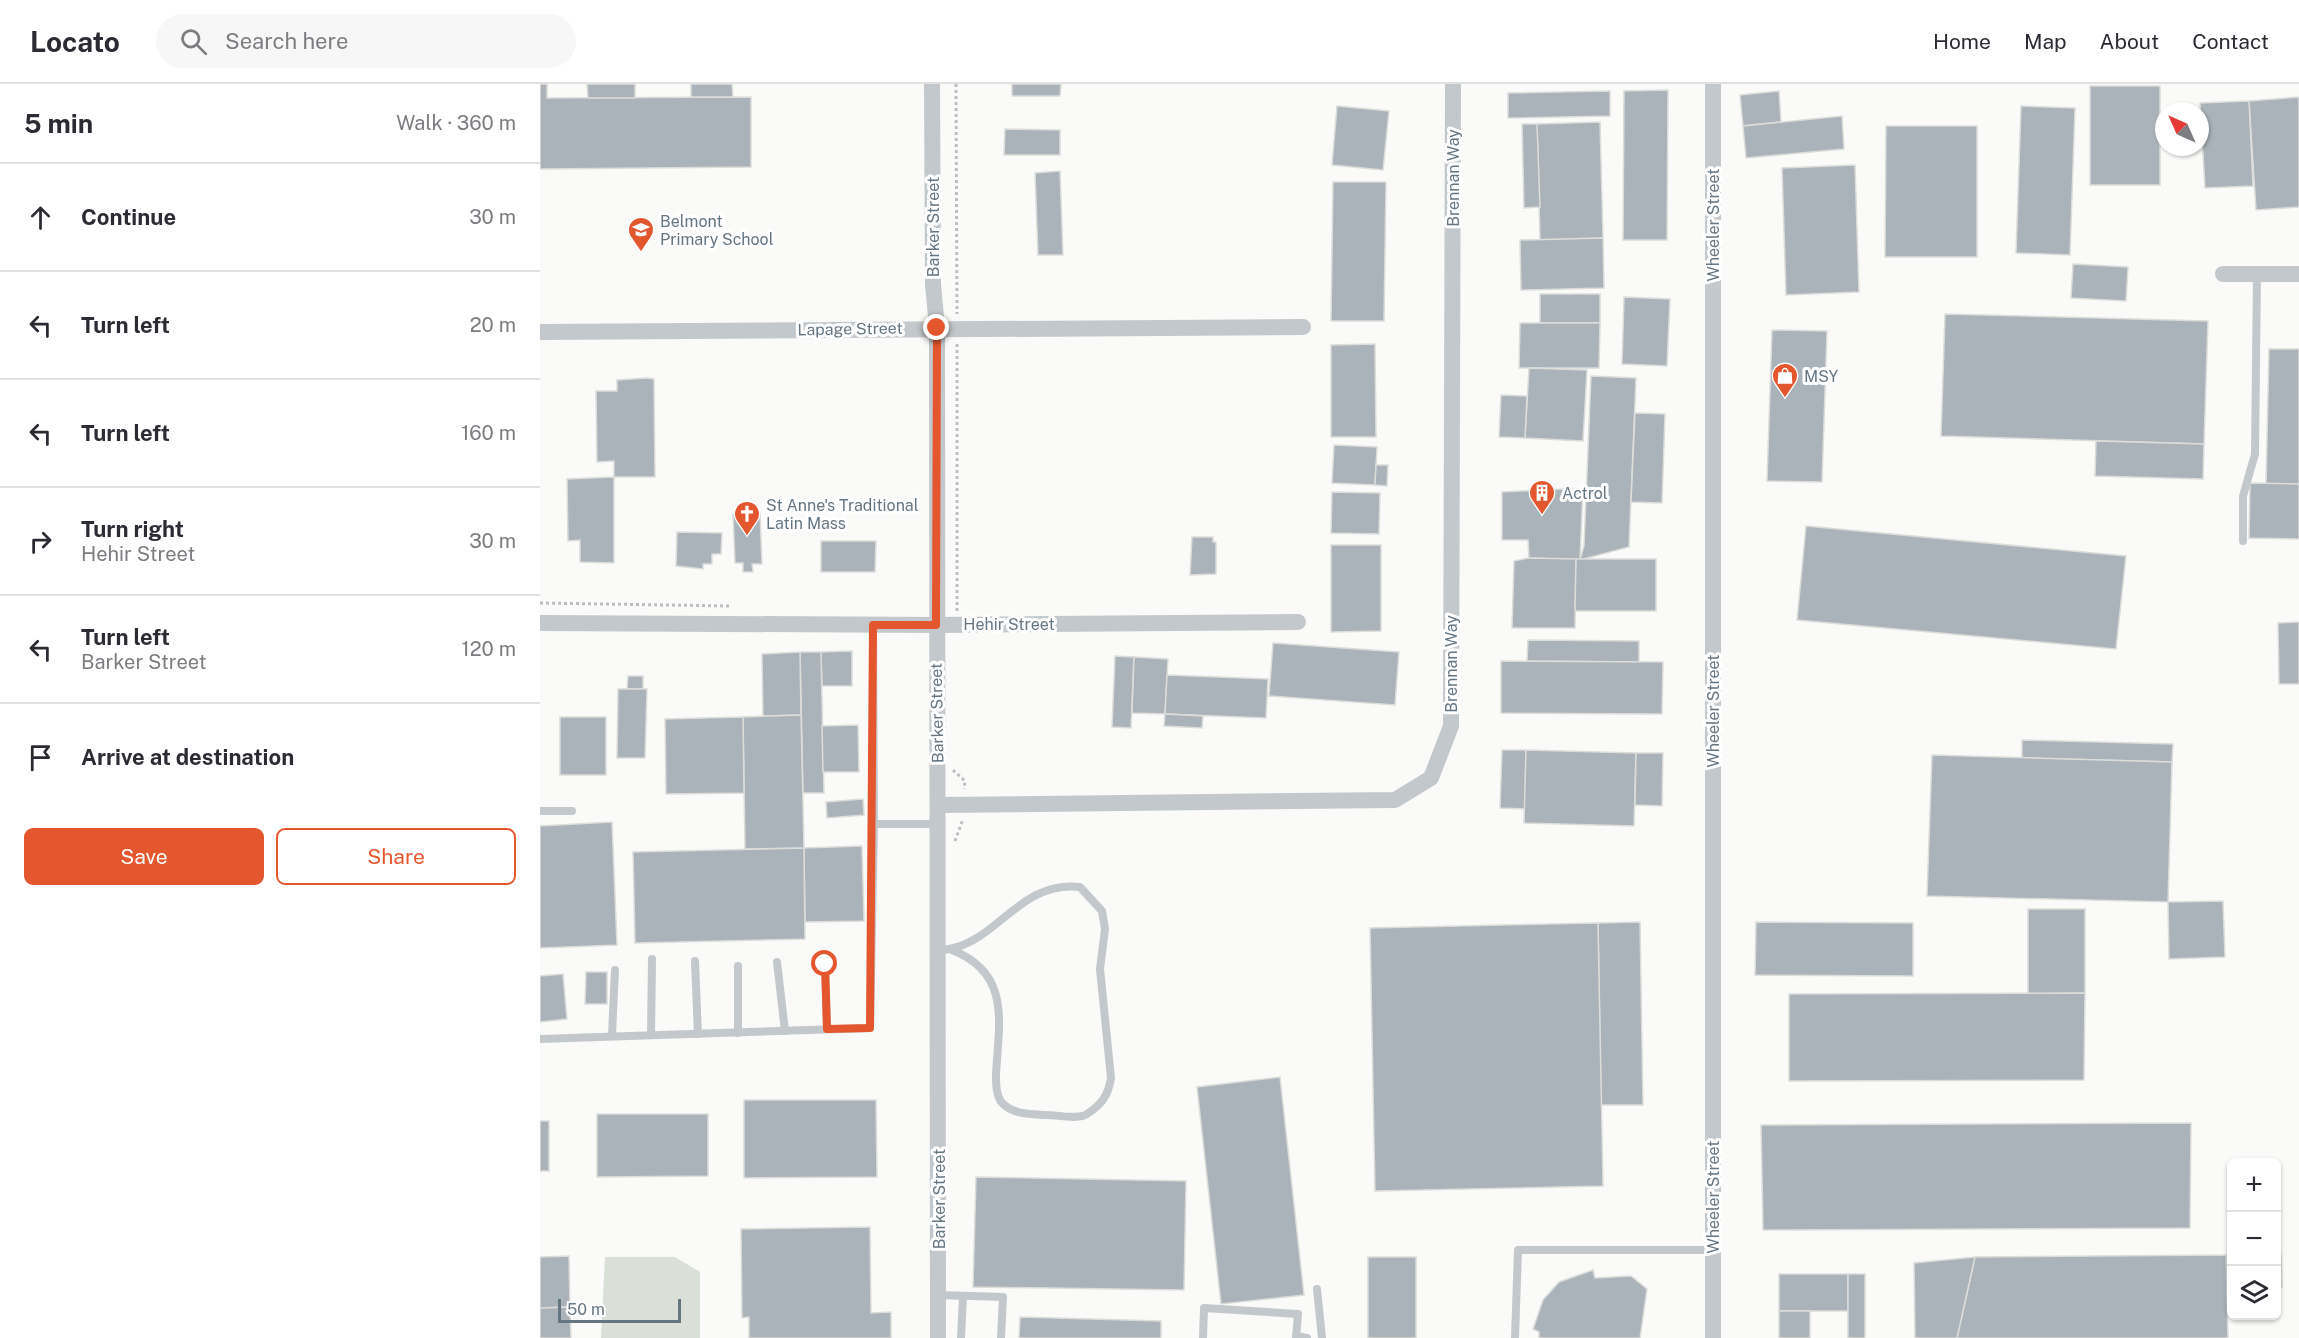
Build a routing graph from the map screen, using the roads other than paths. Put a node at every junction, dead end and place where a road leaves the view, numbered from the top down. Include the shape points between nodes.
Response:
1 (1453, 84) edge
2 (1713, 84) edge
3 (933, 85) edge
4 (2223, 274) dead end
5 (2257, 274) junction
6 (2299, 274) edge
7 (1303, 327) dead end
8 (937, 328) junction
9 (540, 332) edge
10 (2242, 541) dead end
11 (1298, 622) dead end
12 (540, 623) edge
13 (873, 625) junction
14 (936, 625) junction
15 (939, 805) junction
16 (540, 811) edge
17 (572, 811) dead end
18 (874, 824) junction
19 (939, 824) junction
20 (946, 950) junction
21 (652, 959) dead end
22 (695, 961) dead end
23 (777, 962) dead end
24 (825, 964) dead end
25 (738, 966) dead end
26 (615, 970) dead end
27 (827, 1029) junction
28 (785, 1031) junction
29 (738, 1033) junction
30 (698, 1034) junction
31 (612, 1035) junction
32 (651, 1035) junction
33 (540, 1039) edge
34 (1712, 1250) junction
35 (1317, 1289) dead end
36 (938, 1295) junction
37 (963, 1296) junction
38 (1296, 1337) edge
39 (938, 1338) edge
40 (962, 1338) edge
41 (1001, 1338) edge
42 (1203, 1338) edge
43 (1307, 1338) edge
44 (1322, 1338) edge
45 (1515, 1338) edge
46 (1713, 1338) edge

1 - 15 street, Brennan Way via 1451,726 1431,778 1395,800
2 - 34 street, Wheeler Street
3 - 8 street, Barker Street via 933,284
4 - 5 street
5 - 6 street
5 - 10 lane via 2255,454 2242,496
7 - 8 street, Lapage Street
8 - 9 street, Lapage Street
8 - 14 street, Barker Street
11 - 14 street, Hehir Street
12 - 13 street, Hehir Street
13 - 14 street, Hehir Street
13 - 18 lane
14 - 15 street, Barker Street
15 - 19 street, Barker Street
16 - 17 lane
18 - 19 lane
18 - 27 lane via 870,1028
19 - 20 street, Barker Street
20 - 20 lane via 971,958 997,991 996,1088 1003,1104 1019,1113 1083,1116 1100,1105 1109,1092 1111,1078 1100,969 1106,929 1091,896 1080,887 1050,888 1025,899 969,944
20 - 36 street, Barker Street
21 - 32 lane
22 - 30 lane
23 - 28 lane
24 - 27 lane
25 - 29 lane
26 - 31 lane
27 - 28 lane
28 - 29 lane
29 - 30 lane
30 - 32 lane
31 - 32 lane
31 - 33 lane
34 - 45 lane via 1518,1250
34 - 46 street, Wheeler Street
35 - 44 lane
36 - 37 lane
36 - 39 street, Barker Street
37 - 40 lane
37 - 41 lane via 1003,1297
38 - 42 lane via 1298,1314 1204,1308
38 - 43 lane

